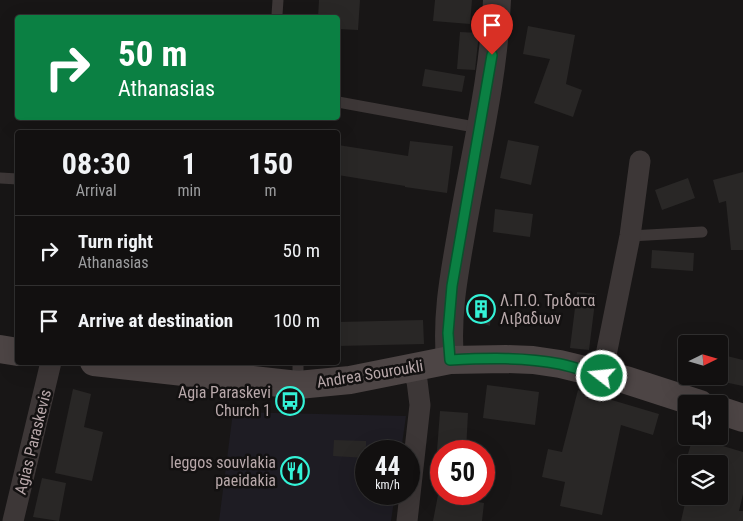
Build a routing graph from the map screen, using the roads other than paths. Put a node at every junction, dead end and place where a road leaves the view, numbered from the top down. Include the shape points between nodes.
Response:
1 (278, 0) edge
2 (497, 0) edge
3 (277, 15) dead end
4 (340, 102) edge
5 (480, 128) junction
6 (640, 161) dead end
7 (0, 178) edge
8 (15, 179) edge
9 (702, 232) dead end
10 (630, 236) junction
11 (0, 349) edge
12 (15, 352) edge
13 (450, 360) junction
14 (50, 365) edge
15 (144, 365) edge
16 (193, 368) edge
17 (410, 368) junction
18 (298, 374) edge
19 (602, 376) junction
20 (678, 397) edge
21 (728, 413) edge
22 (743, 418) edge
23 (13, 521) edge
24 (407, 521) edge

1 - 3 lane
2 - 5 street
4 - 5 lane
5 - 13 street via 452,286 448,333
6 - 10 street
7 - 8 lane
9 - 10 lane
10 - 19 street
11 - 12 main road
13 - 17 main road, Andrea Souroukli
13 - 19 main road, Andrea Souroukli via 533,360
14 - 23 street, Agias Paraskevis
15 - 16 main road, Andrea Souroukli
16 - 18 main road, Andrea Souroukli via 277,384
17 - 18 main road, Andrea Souroukli via 350,380
17 - 24 street via 417,381 420,404
19 - 20 main road, Andrea Souroukli
21 - 22 main road

